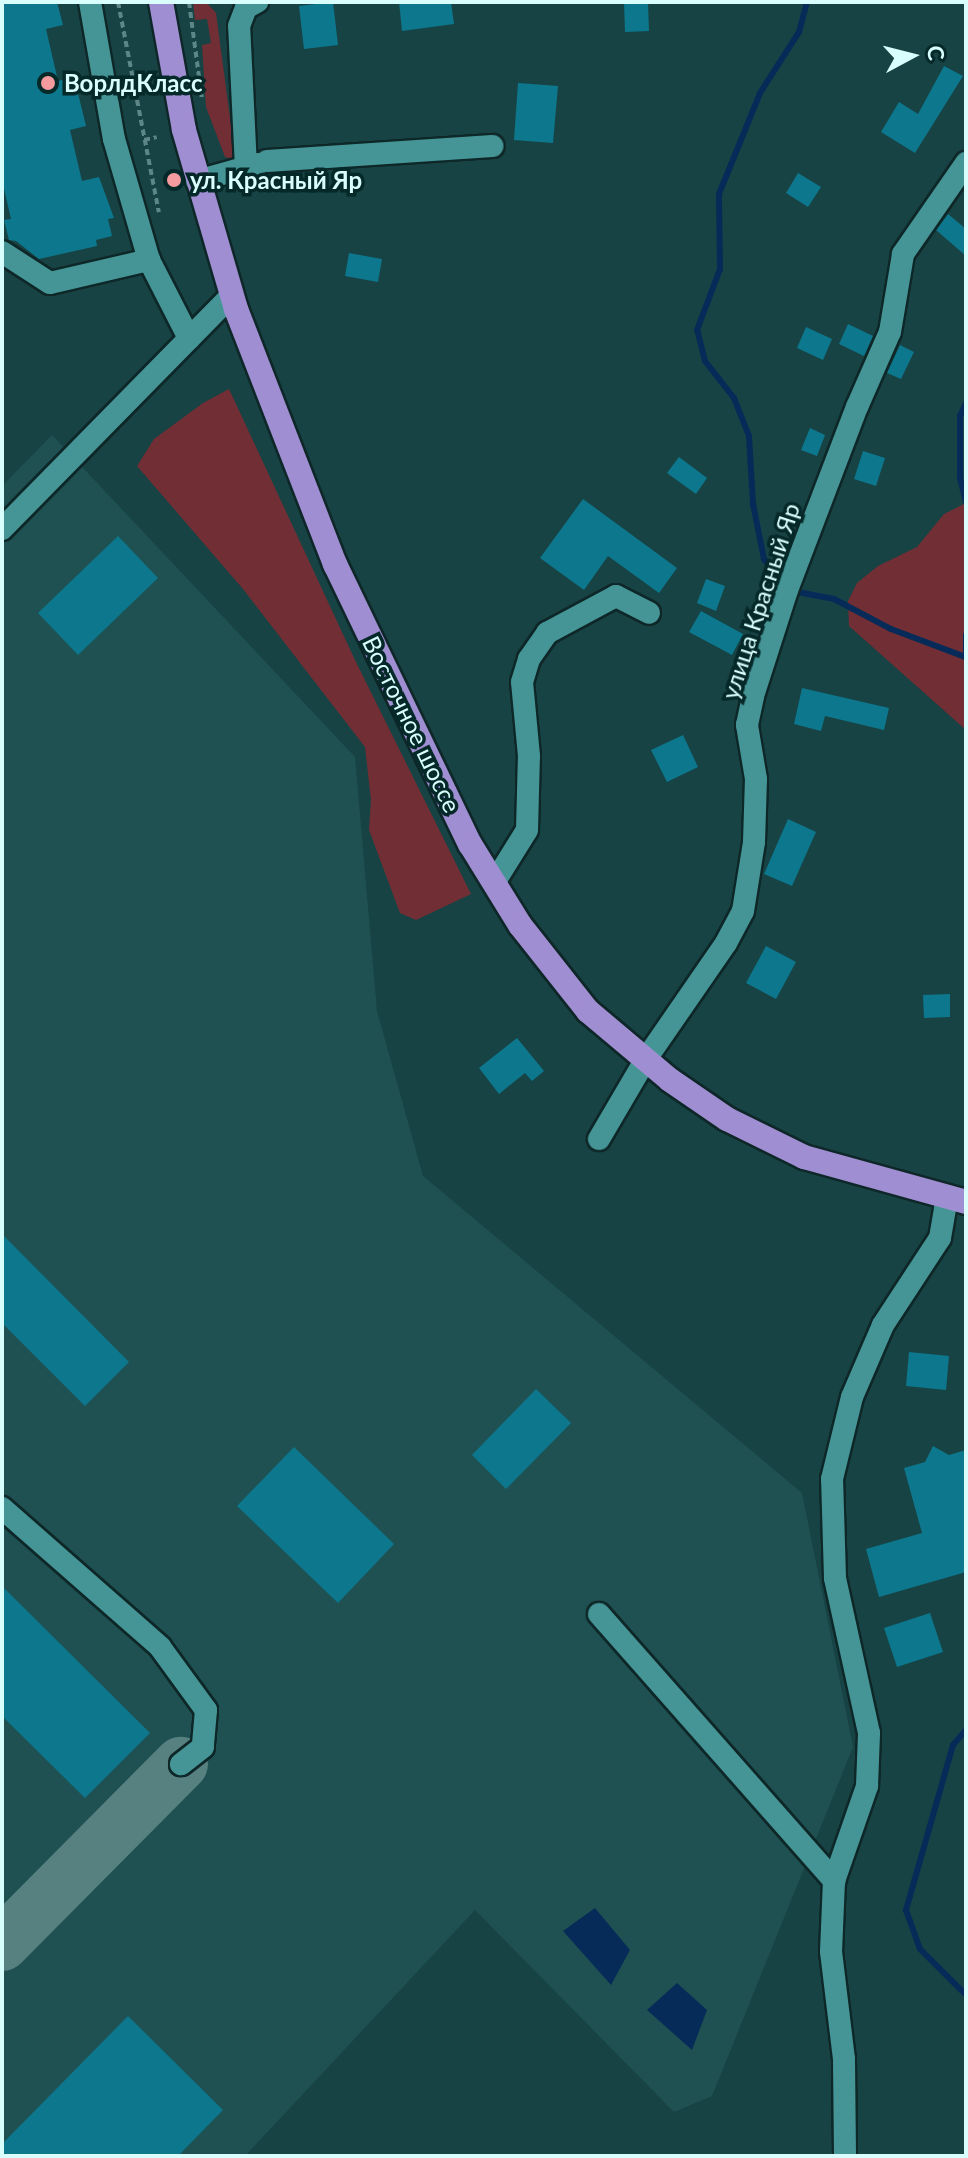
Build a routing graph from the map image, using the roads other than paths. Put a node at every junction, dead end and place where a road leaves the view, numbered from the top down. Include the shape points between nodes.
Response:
1 (90, 2) edge
2 (161, 2) edge
3 (257, 2) edge
4 (493, 146) dead end
5 (263, 162) junction
6 (966, 163) edge
7 (197, 181) junction
8 (2, 252) edge
9 (149, 260) junction
10 (232, 295) junction
11 (189, 338) junction
12 (2, 529) edge
13 (649, 613) dead end
14 (494, 883) junction
15 (646, 1059) junction
16 (599, 1139) dead end
17 (957, 1199) edge
18 (2, 1508) edge
19 (599, 1614) dead end
20 (181, 1764) dead end
21 (834, 1881) junction
22 (845, 2156) edge

1 - 9 street via 114,139
2 - 7 main road, Восточное шоссе
3 - 5 street via 246,8 239,26
4 - 5 street
5 - 7 street
6 - 15 street, улица Красный Яр via 903,254 890,332 787,590 753,696 747,725 756,779 754,842 743,911
7 - 10 main road, Восточное шоссе
8 - 9 street via 50,283
9 - 11 street
10 - 11 street
10 - 14 main road, Восточное шоссе via 335,564 470,844
11 - 12 street
13 - 14 street via 616,596 547,633 529,659 522,682 529,756 527,830
14 - 15 main road, Восточное шоссе via 588,1011
15 - 16 street, улица Красный Яр
15 - 17 main road, Восточное шоссе via 696,1100 778,1145 837,1168
17 - 21 street via 940,1238 883,1325 852,1397 832,1479 835,1578 869,1733 867,1786
18 - 20 street via 160,1647 206,1710 203,1747
19 - 21 street
21 - 22 street via 831,1952 844,2059

